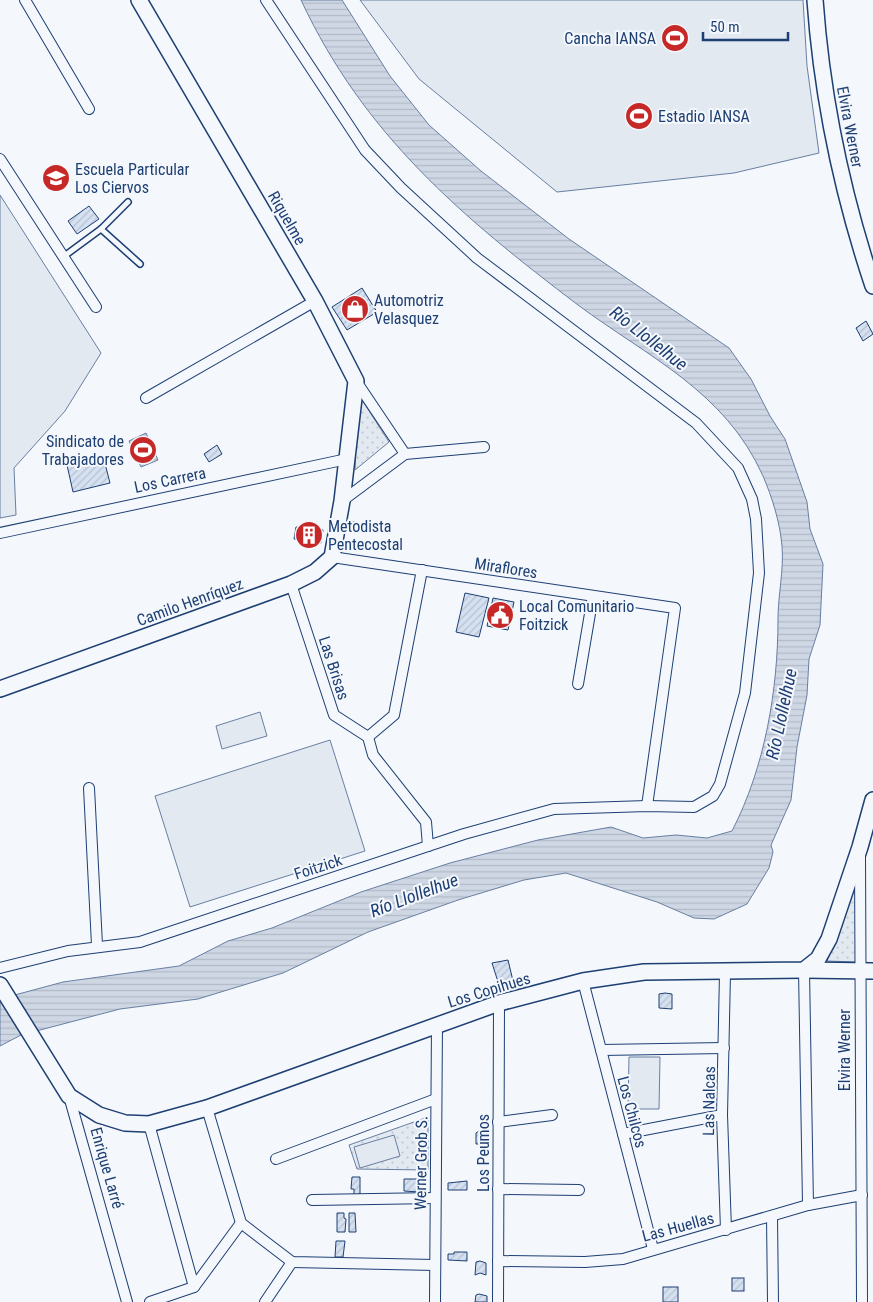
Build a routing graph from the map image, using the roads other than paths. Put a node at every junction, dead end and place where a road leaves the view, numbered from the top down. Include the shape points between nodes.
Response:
1 (25, 0) edge
2 (139, 0) edge
3 (266, 0) edge
4 (814, 0) edge
5 (89, 109) dead end
6 (0, 160) edge
7 (128, 202) dead end
8 (101, 229) junction
9 (63, 257) junction
10 (140, 264) dead end
11 (873, 286) edge
12 (315, 301) junction
13 (96, 307) dead end
14 (356, 381) junction
15 (146, 398) dead end
16 (484, 447) dead end
17 (405, 454) junction
18 (347, 459) junction
19 (342, 501) junction
20 (0, 533) edge
21 (332, 557) junction
22 (422, 570) junction
23 (291, 584) junction
24 (593, 596) junction
25 (578, 684) dead end
26 (0, 689) edge
27 (368, 737) junction
28 (88, 788) dead end
29 (873, 800) edge
30 (646, 806) junction
31 (870, 820) edge
32 (428, 846) junction
33 (860, 847) junction
34 (97, 946) junction
35 (0, 968) edge
36 (804, 970) junction
37 (867, 971) edge
38 (725, 973) junction
39 (583, 981) junction
40 (0, 985) edge
41 (499, 1003) junction
42 (437, 1024) junction
43 (724, 1048) junction
44 (601, 1050) junction
45 (861, 1060) junction
46 (873, 1060) edge
47 (69, 1096) junction
48 (436, 1099) junction
49 (207, 1108) junction
50 (552, 1115) dead end
51 (722, 1115) junction
52 (498, 1122) junction
53 (149, 1124) junction
54 (623, 1134) junction
55 (873, 1137) edge
56 (862, 1138) junction
57 (276, 1159) dead end
58 (498, 1189) junction
59 (579, 1190) dead end
60 (862, 1195) junction
61 (436, 1198) junction
62 (312, 1200) dead end
63 (808, 1205) junction
64 (772, 1216) junction
65 (862, 1220) junction
66 (873, 1220) edge
67 (241, 1223) junction
68 (726, 1230) junction
69 (653, 1250) junction
70 (292, 1262) junction
71 (498, 1262) junction
72 (435, 1265) junction
73 (194, 1287) junction
74 (770, 1301) edge
75 (127, 1302) edge
76 (150, 1302) edge
77 (265, 1302) edge
78 (435, 1302) edge
79 (498, 1302) edge
80 (862, 1302) edge

1 - 5 street
2 - 12 main road, Riquelme
3 - 30 street, Foitzick via 365,150 401,188 477,258 696,423 738,468 752,499 759,573 745,693 720,784 713,796 701,805 688,807
4 - 11 main road, Elvira Werner via 823,82 838,162
6 - 9 street
7 - 8 lane
8 - 9 lane
8 - 10 lane
9 - 13 street
12 - 14 main road, Riquelme
12 - 15 street
14 - 17 street, Riquelme
14 - 18 main road
16 - 17 street
17 - 19 street
18 - 19 main road
18 - 20 street, Los Carrera
19 - 21 main road
21 - 22 street, Miraflores
21 - 23 main road, Camilo Henríquez via 315,572
22 - 24 street, Miraflores
22 - 27 street via 394,715
23 - 26 main road, Camilo Henríquez
23 - 27 street, Las Brisas via 334,715
24 - 25 street
24 - 30 street, Miraflores via 675,608
27 - 32 street via 373,755 426,822
28 - 34 street
29 - 31 main road, Elvira Werner
30 - 32 street, Foitzick via 554,809
31 - 33 main road, Elvira Werner
32 - 34 street, Foitzick via 140,942
33 - 36 main road via 829,939 818,959
33 - 37 street, Elvira Werner
34 - 35 street, Foitzick
36 - 37 main road, Los Copihues
36 - 38 main road, Los Copihues
36 - 63 street
37 - 45 street, Elvira Werner
38 - 39 main road, Los Copihues via 644,972
38 - 43 street, Las Nalcas
39 - 41 main road, Los Copihues
39 - 44 street, Los Chilcos
40 - 47 main road, Enrique Larré
41 - 42 main road, Los Copihues
41 - 52 street, Los Peumos
42 - 48 street, Werner Grob S.
42 - 49 main road, Los Copihues
43 - 44 street
43 - 51 street, Las Nalcas
44 - 54 street, Los Chilcos
45 - 46 street
45 - 56 street, Elvira Werner
47 - 53 main road, Los Copihues via 98,1115 125,1123
47 - 75 street, Enrique Larré
48 - 57 street
48 - 61 street, Werner Grob S.
49 - 53 main road, Los Copihues
49 - 67 street
50 - 52 street
51 - 54 street
51 - 68 street, Las Nalcas
52 - 58 street, Los Peumos
53 - 73 street
54 - 69 street, Los Chilcos
55 - 56 street
56 - 60 street, Elvira Werner
58 - 59 street
58 - 71 street, Los Peumos
60 - 63 street, Las Huellas
60 - 65 street, Elvira Werner
61 - 62 street
61 - 72 street, Werner Grob S.
63 - 64 street, Las Huellas
64 - 68 street, Las Huellas
64 - 74 street
65 - 66 street
65 - 80 street, Elvira Werner
67 - 70 street
67 - 73 street
68 - 69 street, Las Huellas
69 - 71 street, Las Huellas via 623,1258 584,1262
70 - 72 street
70 - 77 street
71 - 79 street, Los Peumos
72 - 78 street, Werner Grob S.
73 - 76 street

